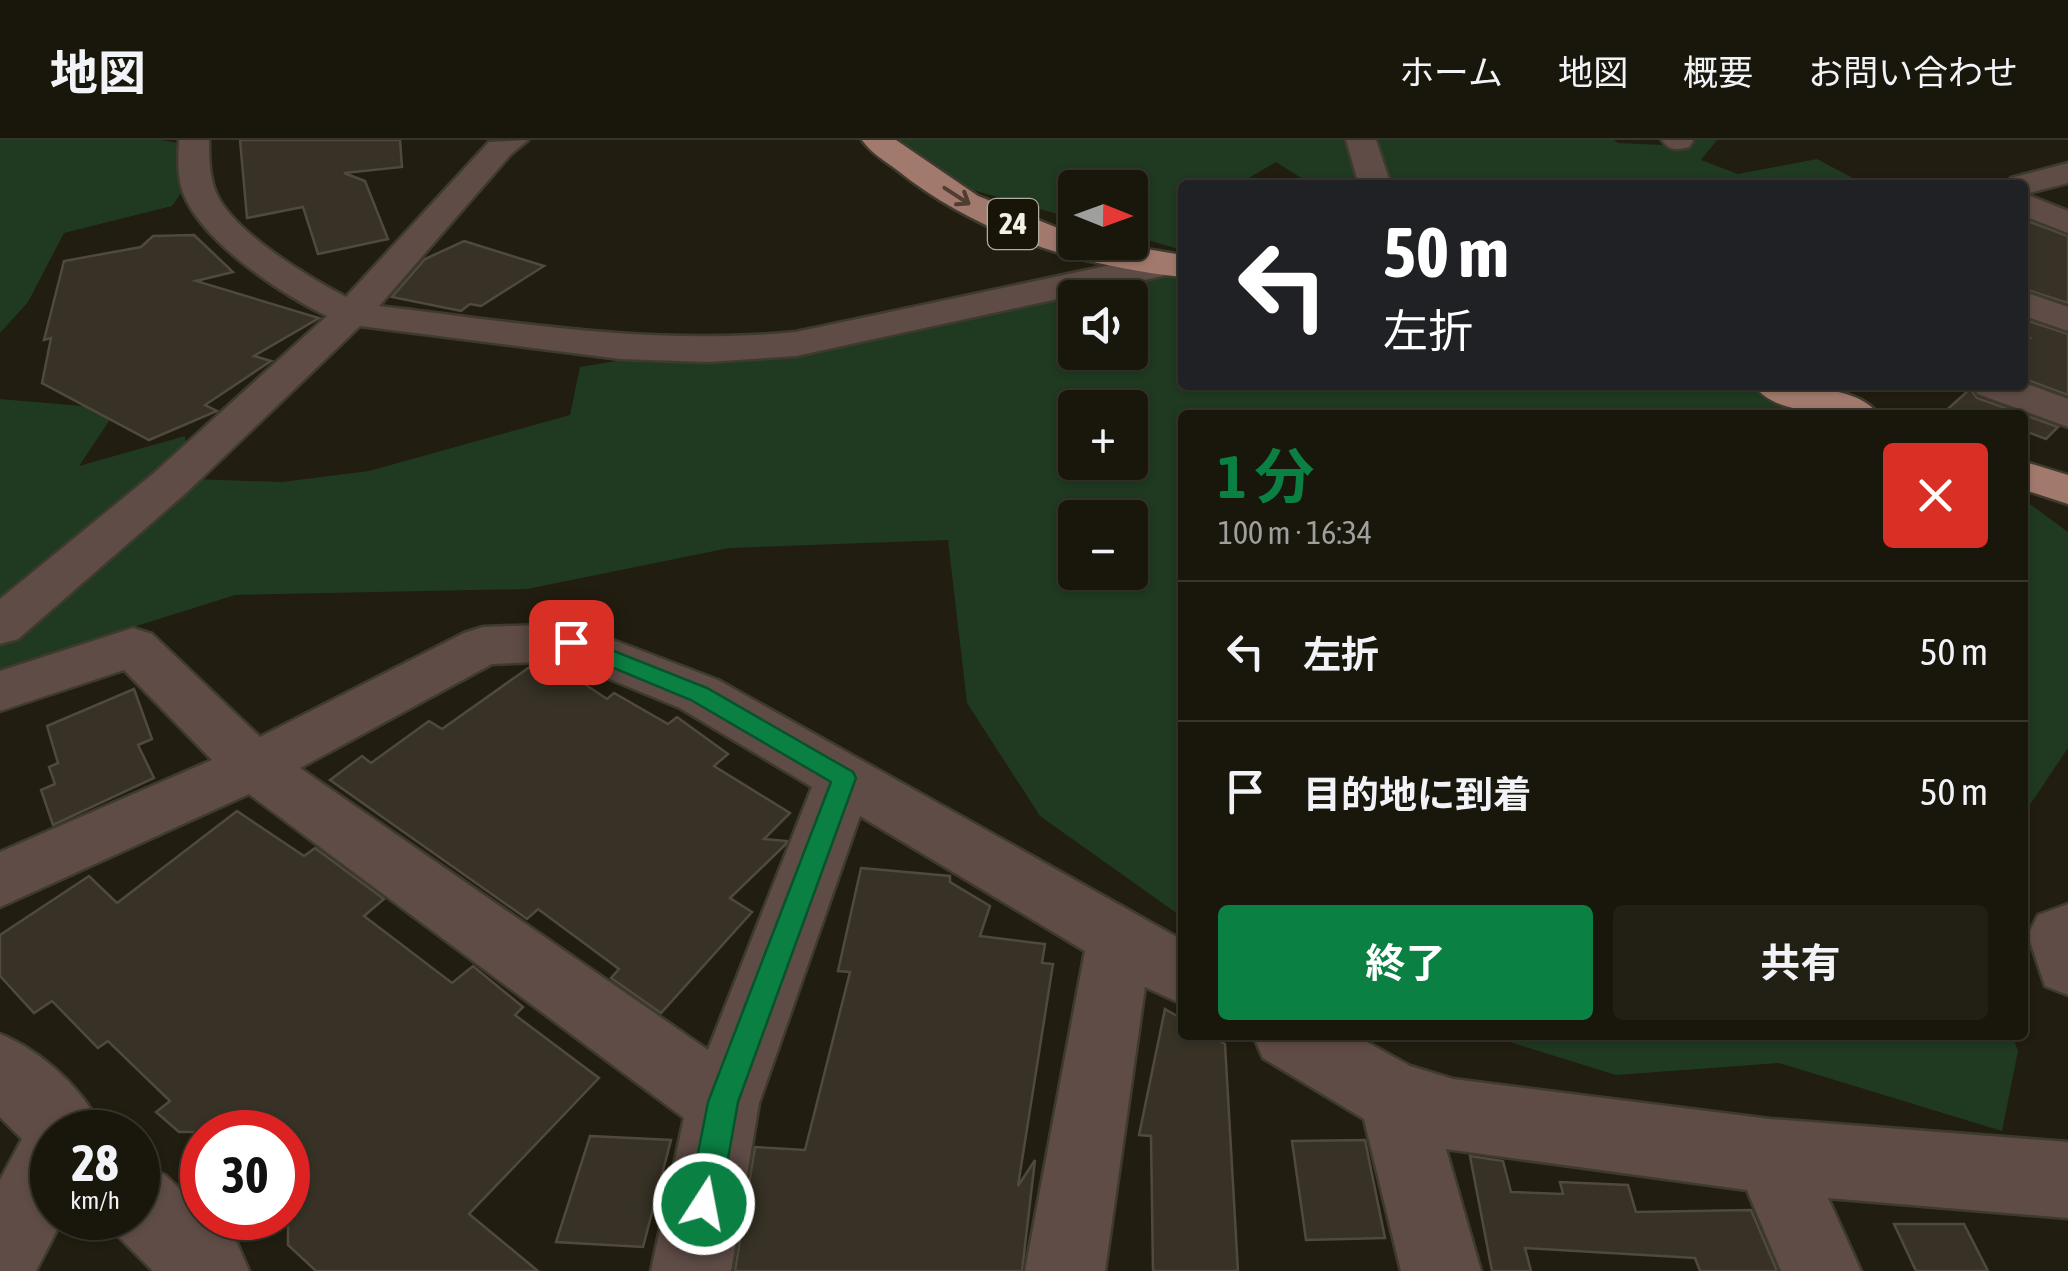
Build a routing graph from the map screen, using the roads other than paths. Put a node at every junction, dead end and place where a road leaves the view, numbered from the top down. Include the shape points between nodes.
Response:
1 (194, 140) edge
2 (513, 140) edge
3 (877, 140) edge
4 (1361, 140) edge
5 (2068, 172) edge
6 (1373, 180) edge
7 (2028, 183) edge
8 (2028, 206) edge
9 (2068, 223) edge
10 (1175, 265) edge
11 (2028, 304) edge
12 (352, 313) junction
13 (2068, 320) edge
14 (1788, 390) edge
15 (2005, 390) edge
16 (1844, 410) edge
17 (2068, 414) edge
18 (2028, 476) edge
19 (2068, 490) edge
20 (0, 626) edge
21 (0, 691) edge
22 (254, 766) junction
23 (844, 778) junction
24 (0, 880) edge
25 (2068, 932) edge
26 (1120, 937) junction
27 (2068, 964) edge
28 (1178, 972) edge
29 (1297, 1040) edge
30 (0, 1068) edge
31 (1395, 1097) junction
32 (723, 1102) junction
33 (43, 1110) edge
34 (1770, 1156) junction
35 (2068, 1180) edge
36 (30, 1202) edge
37 (160, 1224) edge
38 (0, 1260) edge
39 (208, 1271) edge
40 (692, 1271) edge
41 (1065, 1271) edge
42 (1442, 1271) edge
43 (1821, 1271) edge

1 - 12 street via 202,198 226,228 294,281
2 - 12 street
3 -> 10 main road, 24 via 964,202 1029,231
4 - 6 street
5 - 7 street
8 - 9 street
10 - 12 street via 737,352 602,346
11 - 13 street
12 - 20 street via 170,484
14 - 16 main road
15 - 17 street
18 - 19 main road
21 - 22 street via 134,647
22 - 23 street via 483,646 571,642 699,694
22 - 24 street
22 - 32 street
23 - 26 street
23 - 32 street
25 - 27 street via 2060,936
26 - 28 street
26 - 41 street
29 - 31 street
30 - 33 street
31 - 34 street via 1453,1115
31 - 42 street
32 - 40 street
34 - 35 street
34 - 43 street
36 - 38 street
37 - 39 street

